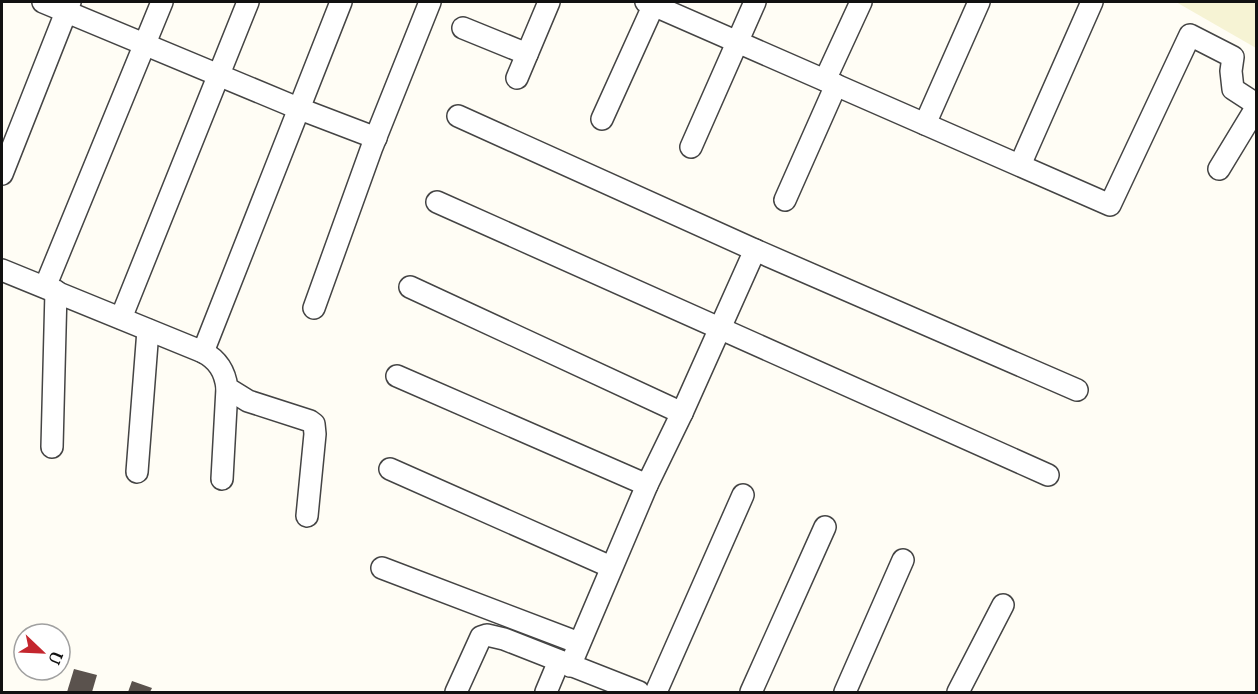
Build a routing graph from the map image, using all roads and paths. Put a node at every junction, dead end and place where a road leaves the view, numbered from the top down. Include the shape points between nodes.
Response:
1 (43, 2) edge
2 (162, 2) edge
3 (248, 2) edge
4 (342, 2) edge
5 (430, 2) edge
6 (549, 2) edge
7 (755, 2) edge
8 (861, 2) edge
9 (979, 2) edge
10 (1092, 2) edge
11 (652, 3) edge
12 (69, 6) edge
13 (463, 28) dead end
14 (737, 41) junction
15 (144, 44) junction
16 (527, 54) junction
17 (218, 75) junction
18 (517, 78) dead end
19 (830, 82) junction
20 (1257, 106) edge
21 (300, 109) junction
22 (458, 116) dead end
23 (602, 119) dead end
24 (925, 124) junction
25 (376, 138) junction
26 (691, 147) dead end
27 (1020, 165) junction
28 (1220, 169) dead end
29 (2, 174) edge
30 (785, 200) dead end
31 (437, 201) dead end
32 (755, 250) junction
33 (2, 270) edge
34 (410, 287) dead end
35 (50, 289) junction
36 (314, 308) dead end
37 (121, 318) junction
38 (148, 330) junction
39 (720, 330) junction
40 (203, 352) junction
41 (397, 375) dead end
42 (227, 388) junction
43 (1077, 390) dead end
44 (682, 413) junction
45 (52, 447) dead end
46 (390, 469) dead end
47 (137, 472) dead end
48 (1048, 476) dead end
49 (222, 479) dead end
50 (647, 485) junction
51 (743, 495) dead end
52 (307, 516) dead end
53 (825, 527) dead end
54 (903, 560) dead end
55 (611, 567) junction
56 (382, 568) dead end
57 (1003, 605) dead end
58 (579, 644) junction
59 (564, 663) junction
60 (456, 693) edge
61 (546, 693) edge
62 (639, 693) edge
63 (656, 693) edge
64 (751, 693) edge
65 (845, 693) edge
66 (958, 693) edge

1 - 12 street
2 - 15 street
3 - 17 street
4 - 21 street
5 - 25 street
6 - 16 street
7 - 14 street
8 - 19 street
9 - 24 street
10 - 27 street
11 - 14 street
11 - 23 street
12 - 15 street
12 - 29 street
13 - 16 street
14 - 19 street
14 - 26 street
15 - 17 street
15 - 35 street
16 - 18 street
17 - 21 street
17 - 37 street
19 - 24 street
19 - 30 street
20 - 27 street via 1233,89 1233,57 1190,35 1110,205
20 - 28 street
21 - 25 street
21 - 40 street
22 - 32 street
24 - 27 street
25 - 36 street
31 - 39 street
32 - 39 street
32 - 43 street
33 - 35 street
34 - 44 street
35 - 37 street
35 - 45 street
37 - 38 street
38 - 40 street
38 - 47 street
39 - 44 street
39 - 48 street
40 - 42 street via 221,367
41 - 50 street
42 - 49 street
42 - 52 street via 248,401 314,424
44 - 50 street
46 - 55 street
50 - 55 street
51 - 63 street
53 - 64 street
54 - 65 street
55 - 58 street
56 - 58 street
57 - 66 street
58 - 59 street
59 - 60 street via 487,635 481,637
59 - 61 street
59 - 62 street

